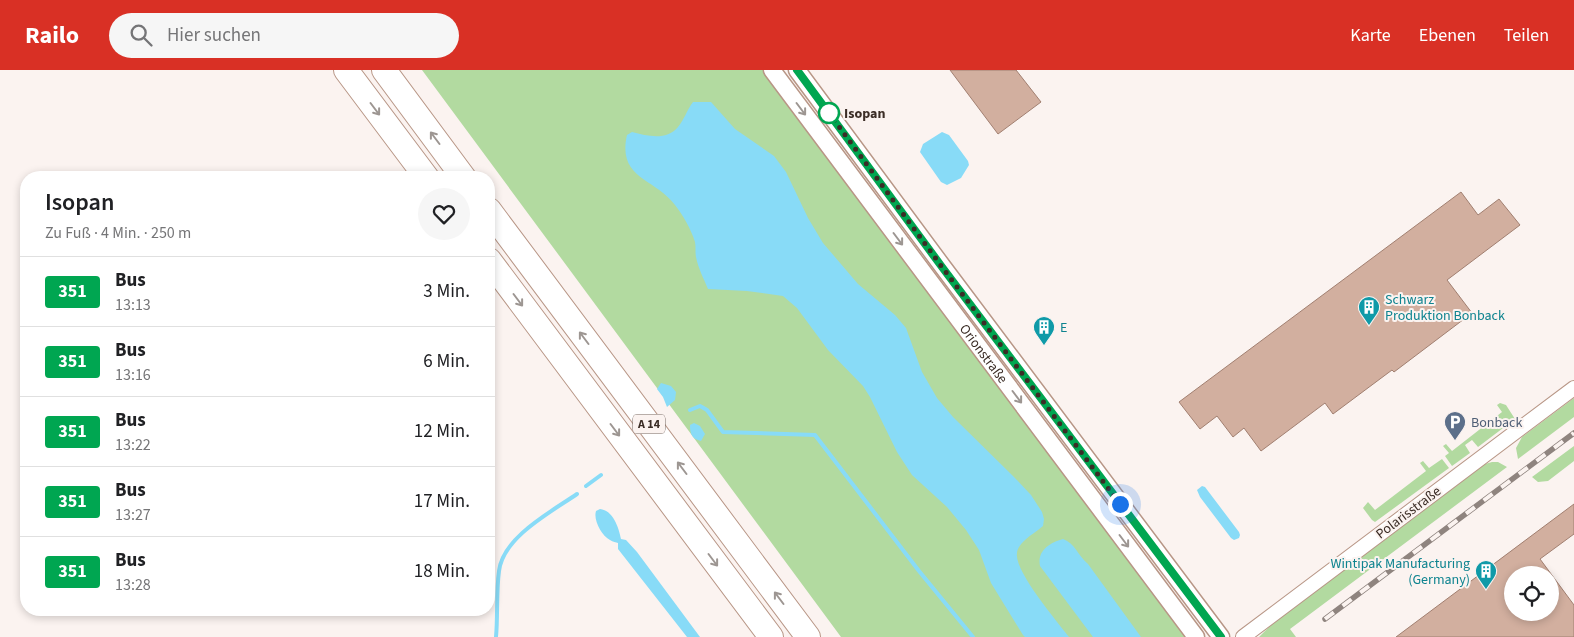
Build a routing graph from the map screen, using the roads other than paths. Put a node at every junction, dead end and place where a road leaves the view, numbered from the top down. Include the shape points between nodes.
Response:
1 (346, 70) edge
2 (384, 70) edge
3 (772, 70) edge
4 (797, 70) edge
5 (422, 171) edge
6 (459, 171) edge
7 (495, 218) edge
8 (495, 268) edge
9 (1574, 388) edge
10 (770, 637) edge
11 (808, 637) edge
12 (1196, 637) edge
13 (1221, 637) edge
14 (1243, 637) edge

1 -> 5 highway
6 -> 2 highway
3 -> 12 street, Orionstraße
4 - 13 street, Orionstraße
11 -> 7 highway, A 14
8 -> 10 highway, A 14
9 - 14 street, Polarisstraße

